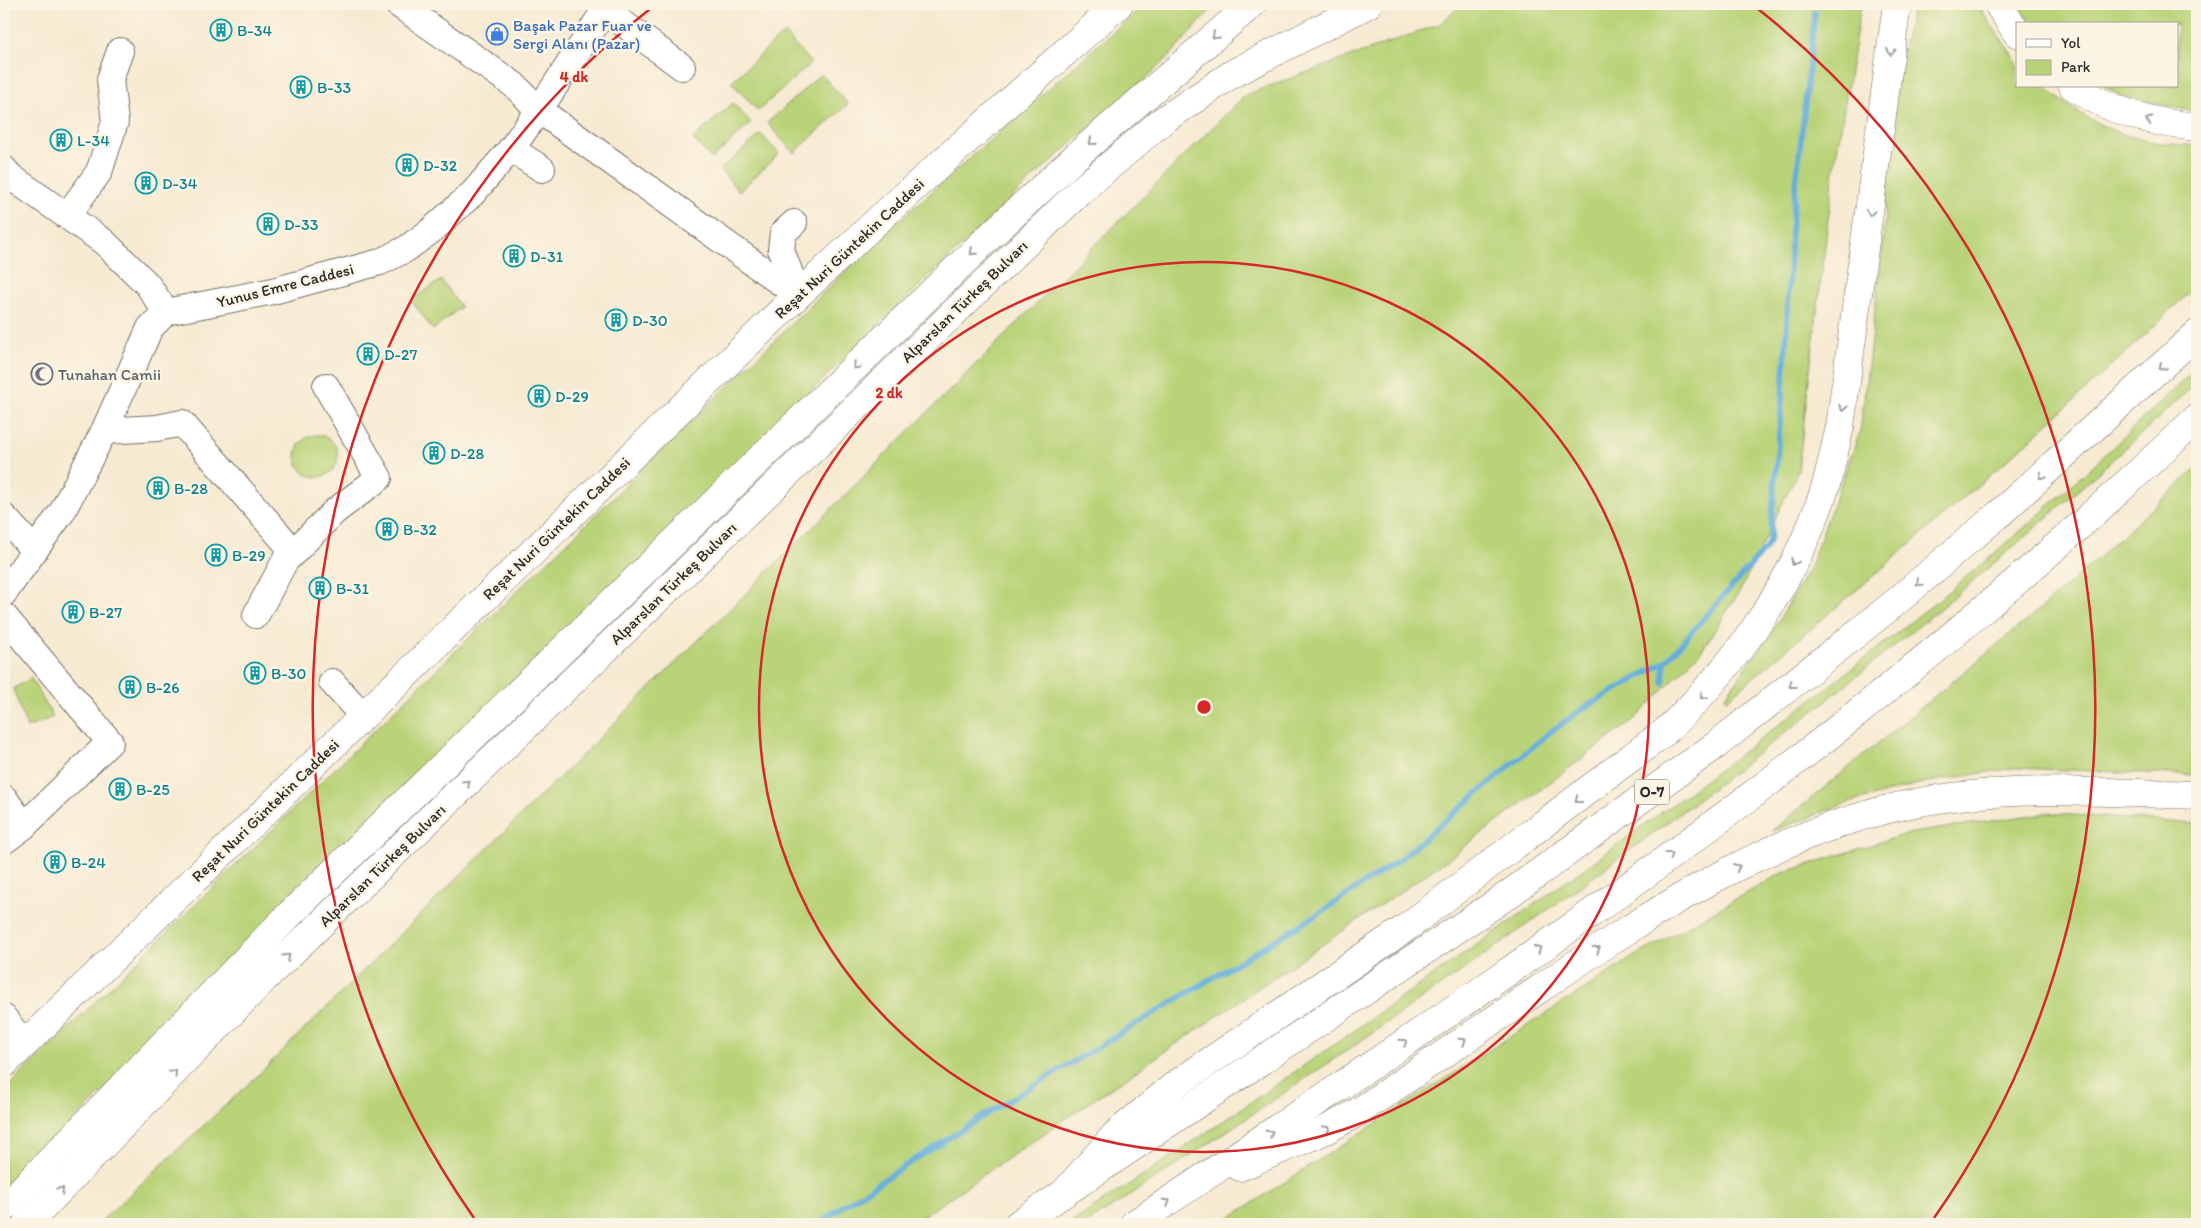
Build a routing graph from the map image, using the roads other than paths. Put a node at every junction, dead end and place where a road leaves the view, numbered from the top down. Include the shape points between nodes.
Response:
1 (398, 4) edge
2 (1120, 4) edge
3 (1252, 4) edge
4 (1368, 4) edge
5 (1897, 4) edge
6 (1998, 4) edge
7 (607, 7) edge
8 (2016, 31) edge
9 (120, 51) dead end
10 (682, 67) dead end
11 (2076, 88) edge
12 (539, 110) junction
13 (2197, 128) edge
14 (510, 149) junction
15 (542, 169) dead end
16 (6, 177) edge
17 (67, 216) junction
18 (794, 223) dead end
19 (798, 295) junction
20 (166, 312) junction
21 (2197, 334) edge
22 (326, 386) dead end
23 (2197, 418) edge
24 (104, 431) junction
25 (4, 517) edge
26 (34, 550) junction
27 (294, 552) junction
28 (4, 593) edge
29 (256, 615) dead end
30 (4, 616) edge
31 (332, 682) dead end
32 (364, 716) junction
33 (2197, 795) edge
34 (4, 798) edge
35 (14, 834) edge
36 (4, 1018) edge
37 (24, 1044) junction
38 (4, 1064) edge
39 (1200, 1180) junction
40 (1064, 1193) junction
41 (4, 1208) edge
42 (27, 1224) edge
43 (1018, 1224) edge
44 (1134, 1224) edge

1 - 12 street via 514,85
2 - 19 main road, Reşat Nuri Güntekin Caddesi
3 -> 41 main road, Alparslan Türkeş Bulvarı via 1083,150 968,258 290,914
42 -> 4 main road, Alparslan Türkeş Bulvarı via 266,977 1072,198 1162,121 1232,74
5 -> 40 main road via 1840,428 1823,496 1798,557 1740,652 1704,695 1666,731 1407,927 1175,1085 1116,1134
6 - 8 main road
7 - 10 street
7 - 12 street, Yunus Emre Caddesi
9 - 17 street via 110,79 115,122 99,172
13 -> 11 main road via 2142,119
12 - 14 street, Yunus Emre Caddesi
12 - 19 street
14 - 15 street
14 - 20 street, Yunus Emre Caddesi via 473,193 432,230 380,262 273,291
16 - 17 street
17 - 20 street via 104,242 141,278
18 - 19 street via 782,233 780,250
19 - 32 main road, Reşat Nuri Güntekin Caddesi
20 - 24 street via 150,328
21 -> 40 main road, O-7 via 1918,584 1716,745 1502,899
22 - 27 street via 379,478 334,512
39 -> 23 main road via 1610,900 1744,801 1836,730 2021,577 2141,472
24 - 26 street via 62,512
24 - 27 street via 182,424
25 - 26 street
26 - 28 street
27 - 29 street via 285,561
30 - 35 street via 110,742
31 - 32 street
32 - 37 main road, Reşat Nuri Güntekin Caddesi
39 -> 33 main road via 1256,1161 1358,1112 1658,910 1782,845 1831,826 1916,803 2003,792
34 - 35 street
36 - 37 street
37 - 38 main road, Reşat Nuri Güntekin Caddesi
44 -> 39 main road
40 - 43 main road, O-7

